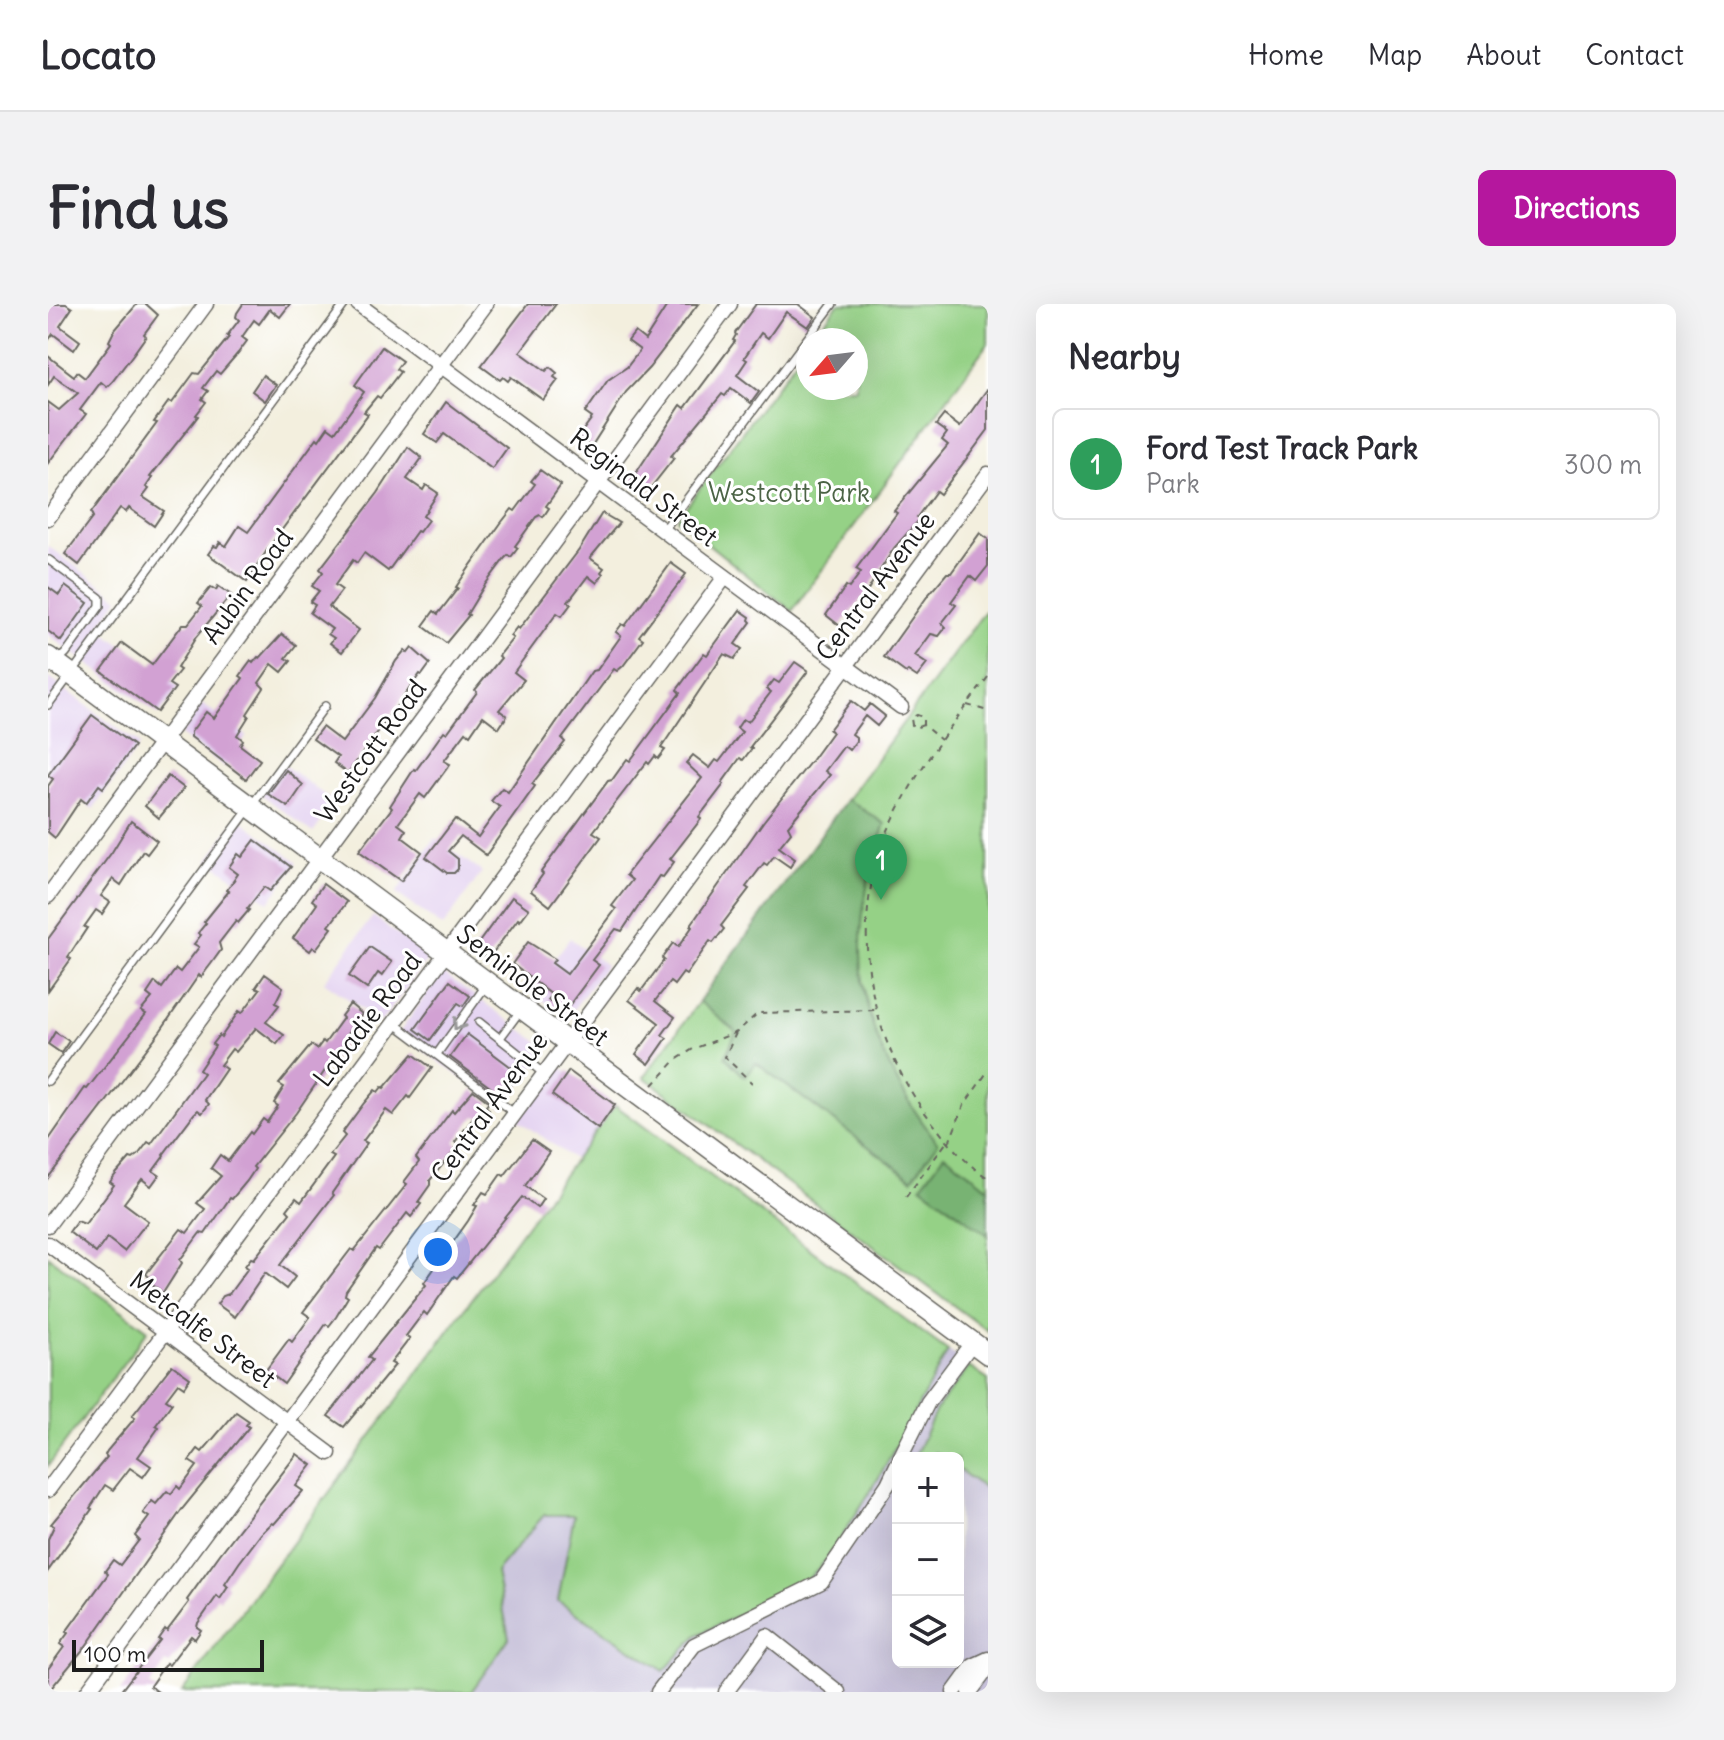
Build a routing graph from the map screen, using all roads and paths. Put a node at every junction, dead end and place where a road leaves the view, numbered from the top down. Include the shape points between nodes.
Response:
1 (206, 304) edge
2 (345, 304) edge
3 (358, 304) edge
4 (486, 304) edge
5 (730, 304) edge
6 (833, 304) edge
7 (440, 365) junction
8 (988, 474) edge
9 (598, 482) junction
10 (48, 518) edge
11 (663, 531) junction
12 (48, 560) edge
13 (725, 577) junction
14 (56, 666) edge
15 (845, 666) junction
16 (988, 677) edge
17 (48, 705) edge
18 (967, 705) junction
19 (325, 706) dead end
20 (901, 707) dead end
21 (988, 711) edge
22 (923, 725) dead end
23 (941, 740) junction
24 (162, 742) junction
25 (250, 807) junction
26 (320, 859) junction
27 (48, 896) edge
28 (446, 953) junction
29 (488, 983) junction
30 (522, 1008) junction
31 (876, 1010) junction
32 (479, 1022) dead end
33 (394, 1023) junction
34 (737, 1032) junction
35 (500, 1038) junction
36 (567, 1042) junction
37 (437, 1054) junction
38 (988, 1071) edge
39 (543, 1073) junction
40 (48, 1081) edge
41 (752, 1083) dead end
42 (650, 1089) dead end
43 (514, 1113) junction
44 (948, 1143) junction
45 (988, 1178) edge
46 (906, 1197) dead end
47 (48, 1225) edge
48 (48, 1244) edge
49 (165, 1332) junction
50 (980, 1348) edge
51 (286, 1422) junction
52 (903, 1452) edge
53 (329, 1453) dead end
54 (892, 1475) edge
55 (48, 1490) edge
56 (988, 1659) edge
57 (988, 1668) edge
58 (87, 1692) edge
59 (658, 1692) edge
60 (726, 1692) edge
61 (838, 1692) edge
62 (954, 1692) edge
63 (970, 1692) edge

1 - 10 street
2 - 14 lane
3 - 7 street, Reginald Street
4 - 7 street, Aubin Road
5 - 9 street, Westcott Road
6 - 11 lane
7 - 9 street, Reginald Street
7 - 24 street, Aubin Road
8 - 15 street, Central Avenue
9 - 11 street, Reginald Street
9 - 26 street, Westcott Road
11 - 13 street, Reginald Street
12 - 14 lane via 100,598 100,606
13 - 15 street, Reginald Street
13 - 28 street, Labadie Road
14 - 17 lane
14 - 24 street, Seminole Street
15 - 20 street, Reginald Street
15 - 36 street, Central Avenue
16 - 18 path
18 - 21 path
18 - 23 path
19 - 25 lane
22 - 23 path
23 - 31 path via 905,796 885,838 873,882 867,928
24 - 25 street, Seminole Street
24 - 27 street, Aubin Road
25 - 26 street, Seminole Street
25 - 40 lane
26 - 28 street, Seminole Street
26 - 47 street, Westcott Road
28 - 29 street, Seminole Street
28 - 33 street, Labadie Road
29 - 30 street, Seminole Street
29 -> 37 lane
30 - 35 lane
30 - 36 street, Seminole Street
31 - 34 path via 758,1013
31 - 44 path via 894,1063
32 - 35 lane
33 - 37 lane
33 - 49 street, Labadie Road
34 - 41 path via 725,1057
34 - 42 path via 676,1060
35 - 39 lane
36 - 39 street, Central Avenue
36 - 50 street, Seminole Street
37 - 43 lane
38 - 44 path via 964,1105
39 - 43 street, Central Avenue
43 - 51 street, Central Avenue
44 - 45 path
44 - 46 path
48 - 49 street, Metcalfe Street
49 - 51 street, Metcalfe Street
49 - 55 street, Labadie Road
50 - 52 street via 928,1402
51 - 53 street, Metcalfe Street
51 - 58 street, Central Avenue
54 - 59 street via 821,1582 694,1645
56 - 62 street via 973,1666
57 - 63 street
60 - 61 street via 767,1636

